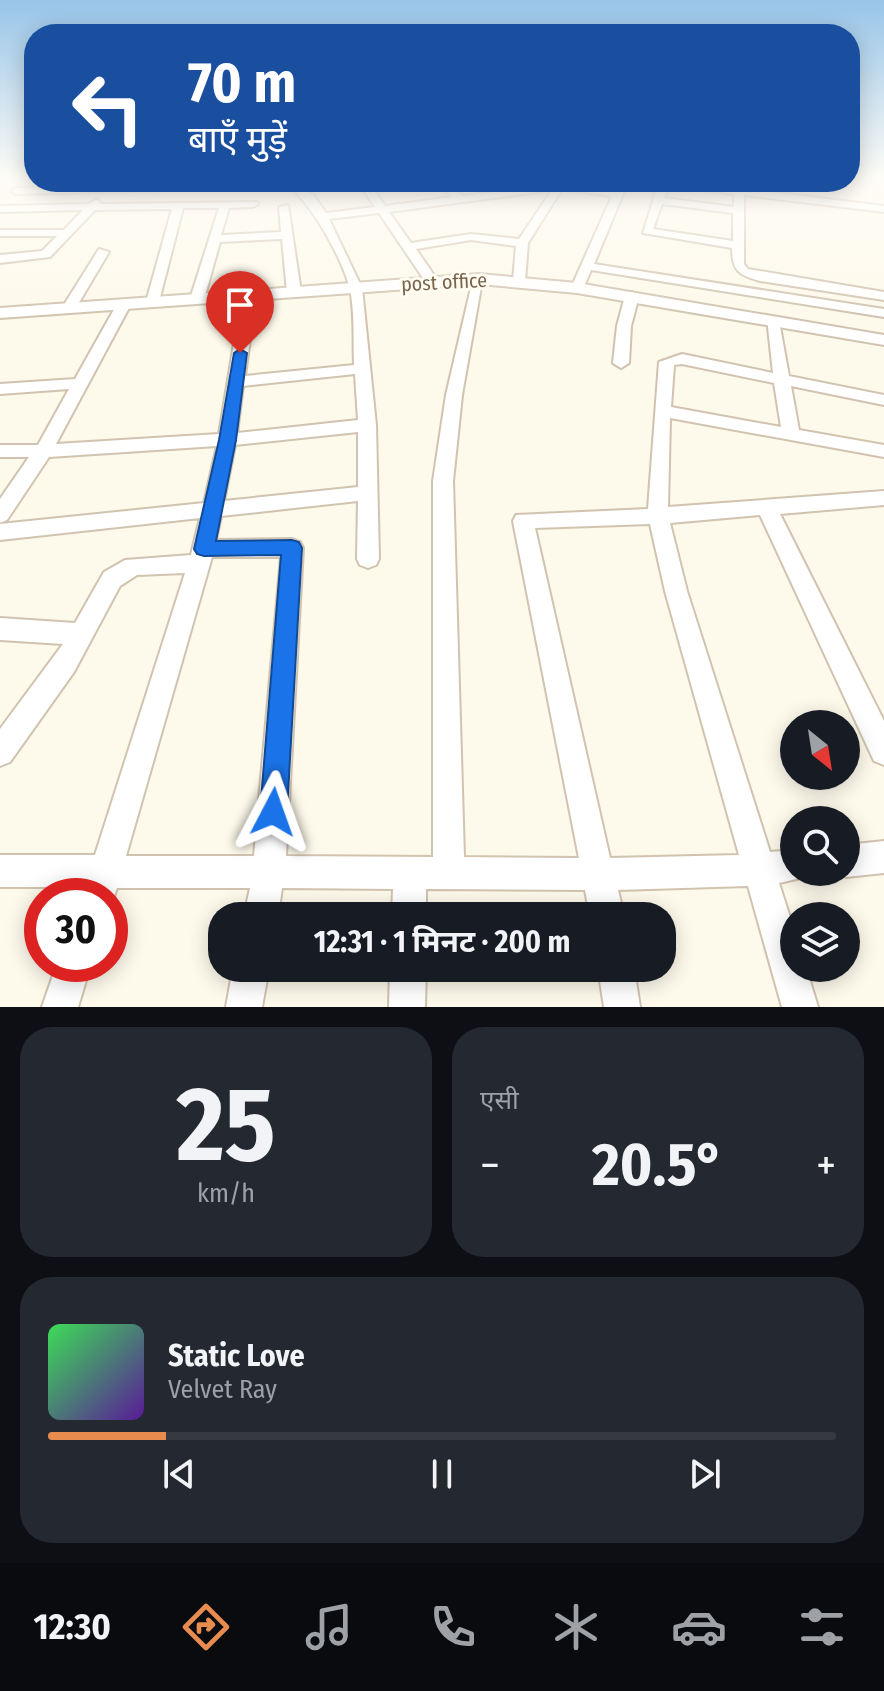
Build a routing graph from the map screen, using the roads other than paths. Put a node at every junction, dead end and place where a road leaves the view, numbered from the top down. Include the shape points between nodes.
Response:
1 (75, 224) edge
2 (173, 224) edge
3 (219, 224) edge
4 (285, 224) edge
5 (326, 224) edge
6 (392, 224) edge
7 (534, 224) edge
8 (605, 224) edge
9 (649, 224) edge
10 (739, 224) edge
11 (0, 233) edge
12 (66, 233) junction
13 (286, 235) junction
14 (214, 239) junction
15 (522, 243) junction
16 (739, 246) junction
17 (408, 247) junction
18 (103, 252) dead end
19 (2, 261) edge
20 (586, 266) junction
21 (479, 279) junction
22 (432, 281) junction
23 (519, 281) junction
24 (356, 288) junction
25 (577, 288) junction
26 (294, 292) junction
27 (249, 295) junction
28 (632, 296) junction
29 (884, 296) edge
30 (197, 299) junction
31 (153, 302) junction
32 (124, 304) junction
33 (69, 308) junction
34 (0, 313) edge
35 (884, 313) edge
36 (772, 321) junction
37 (884, 340) edge
38 (621, 363) dead end
39 (362, 369) junction
40 (780, 380) junction
41 (236, 382) junction
42 (82, 383) junction
43 (0, 389) edge
44 (884, 400) edge
45 (662, 411) junction
46 (367, 425) junction
47 (791, 434) junction
48 (227, 440) junction
49 (0, 451) edge
50 (43, 451) junction
51 (884, 451) edge
52 (367, 493) junction
53 (884, 498) edge
54 (766, 506) junction
55 (2, 507) edge
56 (212, 509) junction
57 (658, 516) junction
58 (0, 532) edge
59 (202, 556) junction
60 (368, 559) dead end
61 (0, 629) edge
62 (83, 634) junction
63 (884, 751) edge
64 (0, 752) edge
65 (884, 857) edge
66 (860, 860) edge
67 (780, 867) edge
68 (761, 869) junction
69 (0, 871) edge
70 (269, 871) junction
71 (410, 873) junction
72 (599, 874) junction
73 (449, 875) junction
74 (60, 878) edge
75 (104, 878) edge
76 (128, 881) edge
77 (263, 902) edge
78 (409, 902) edge
79 (604, 902) edge
80 (68, 982) edge
81 (248, 982) edge
82 (408, 982) edge
83 (618, 982) edge
84 (60, 1007) edge
85 (244, 1007) edge
86 (407, 1007) edge
87 (622, 1007) edge
88 (800, 1007) edge

1 - 12 street
2 - 31 street
3 - 14 street
4 - 13 street
5 - 24 street
6 - 17 street
7 - 15 street
8 - 20 street
9 - 16 street via 647,231
10 - 16 street
11 - 12 street
12 - 19 street via 46,254
13 - 14 street
13 - 26 street
14 - 30 street
15 - 17 street via 463,237
15 - 23 street
16 - 29 street via 740,268 751,275
17 - 22 street
18 - 33 street
20 - 25 street
20 - 35 street
21 - 22 street, post office
21 - 23 street, post office
21 - 73 street via 454,395 443,481
22 - 24 street, post office
23 - 25 street, post office
24 - 26 street, post office
24 - 39 street
25 - 28 street, post office
26 - 27 street, post office
27 - 30 street, post office
27 - 41 street
28 - 36 street, post office
28 - 38 street
30 - 31 street, post office
31 - 32 street, post office
32 - 33 street, post office
32 - 42 street
33 - 34 street, post office
36 - 37 street, post office
36 - 40 street
39 - 41 street
39 - 46 street
40 - 44 street
40 - 45 street via 673,359 667,362
40 - 47 street
41 - 48 street
42 - 43 street
42 - 50 street
45 - 47 street
45 - 57 street
46 - 48 street
46 - 52 street
47 - 51 street
48 - 50 street
48 - 56 street
49 - 50 street
50 - 55 street
52 - 56 street
52 - 60 street
53 - 54 street
54 - 57 street
54 - 63 street
56 - 58 street
56 - 59 street
57 - 68 street
57 - 72 street via 523,521
59 - 62 street via 123,571 112,579
59 - 70 street via 292,548
59 - 75 street
61 - 62 street
62 - 64 street
65 - 66 street
67 - 68 street
68 - 72 street
68 - 88 street
69 - 74 street
70 - 71 street
70 - 76 street
70 - 77 street
71 - 73 street
71 - 78 street
72 - 73 street
72 - 79 street
80 - 84 street
81 - 85 street
82 - 86 street
83 - 87 street

